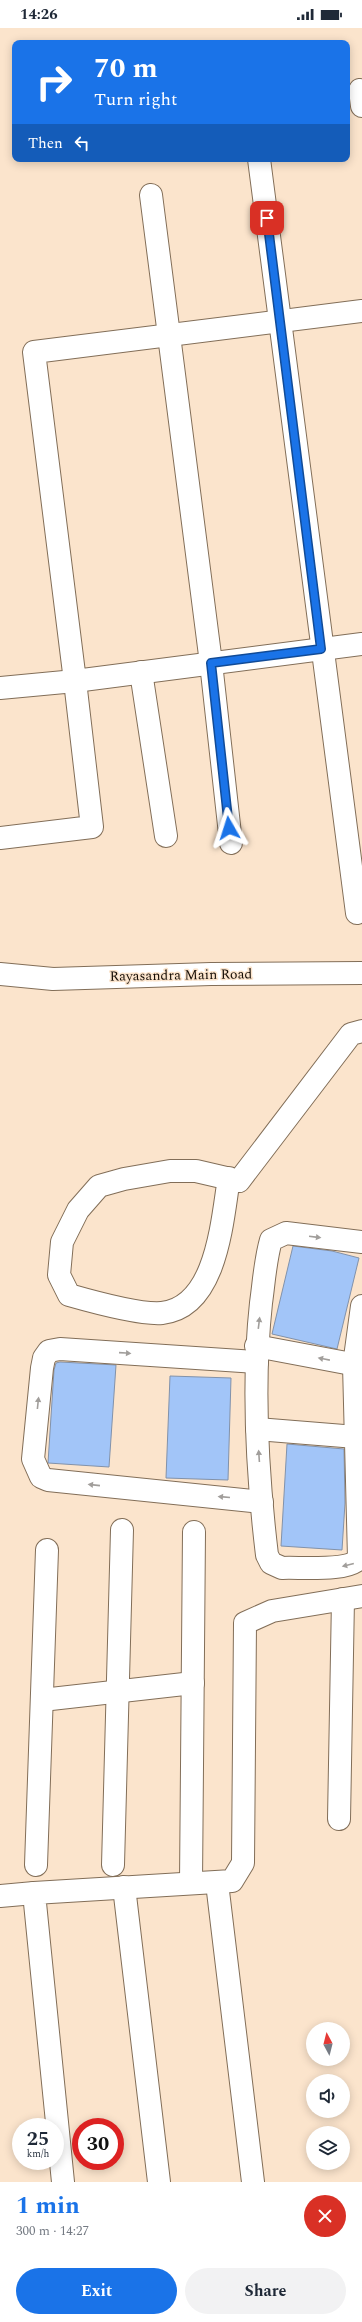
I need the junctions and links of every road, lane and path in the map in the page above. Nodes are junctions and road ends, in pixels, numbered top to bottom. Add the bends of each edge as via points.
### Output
1 (259, 162) edge
2 (150, 195) dead end
3 (362, 311) edge
4 (280, 321) junction
5 (168, 335) junction
6 (362, 644) edge
7 (321, 649) junction
8 (211, 663) junction
9 (141, 672) junction
10 (75, 681) junction
11 (0, 688) edge
12 (166, 836) dead end
13 (0, 838) edge
14 (231, 843) dead end
15 (357, 913) dead end
16 (362, 973) edge
17 (0, 974) edge
18 (362, 1031) edge
19 (229, 1178) junction
20 (362, 1242) edge
21 (362, 1306) edge
22 (256, 1354) junction
23 (358, 1366) edge
24 (257, 1429) junction
25 (356, 1437) junction
26 (262, 1502) junction
27 (122, 1530) dead end
28 (194, 1532) dead end
29 (46, 1550) dead end
30 (352, 1598) edge
31 (193, 1683) junction
32 (117, 1691) junction
33 (42, 1700) junction
34 (339, 1819) dead end
35 (36, 1865) dead end
36 (113, 1865) dead end
37 (191, 1883) junction
38 (217, 1883) junction
39 (124, 1887) junction
40 (34, 1893) junction
41 (0, 1896) edge
42 (63, 2182) edge
43 (160, 2182) edge
44 (253, 2182) edge

1 - 4 street
2 - 5 street
3 - 4 street
4 - 5 street
4 - 7 street
5 - 8 street
5 - 10 street via 34,352
6 - 7 street
7 - 8 street
7 - 15 street
8 - 9 street
8 - 14 street
9 - 10 street
9 - 12 street
10 - 11 street
10 - 13 street via 92,827
16 - 17 street, Rayasandra Main Road via 52,979
18 - 19 street via 351,1034 239,1181
19 - 19 street via 196,1171 170,1171 99,1186 78,1210 62,1242 59,1275 69,1295 128,1309 161,1313 176,1309 190,1301 203,1286 219,1239
22 -> 20 street via 266,1257 271,1240 286,1233
21 - 23 street
23 -> 22 street
22 - 24 street
26 -> 22 street via 48,1480 41,1477 33,1459 42,1368 44,1358 50,1351 60,1349
23 - 25 street
24 - 25 street
26 -> 24 street
25 -> 26 street via 360,1551 356,1563 344,1567 282,1568 272,1563 267,1555
27 - 32 street
28 - 31 street
29 - 33 street
30 - 34 street
30 - 38 street via 272,1611 245,1623 243,1863 232,1881
31 - 32 street
31 - 37 street
32 - 33 street
32 - 36 street
33 - 35 street
37 - 38 street
37 - 39 street
38 - 44 street
39 - 40 street
39 - 43 street
40 - 41 street
40 - 42 street

